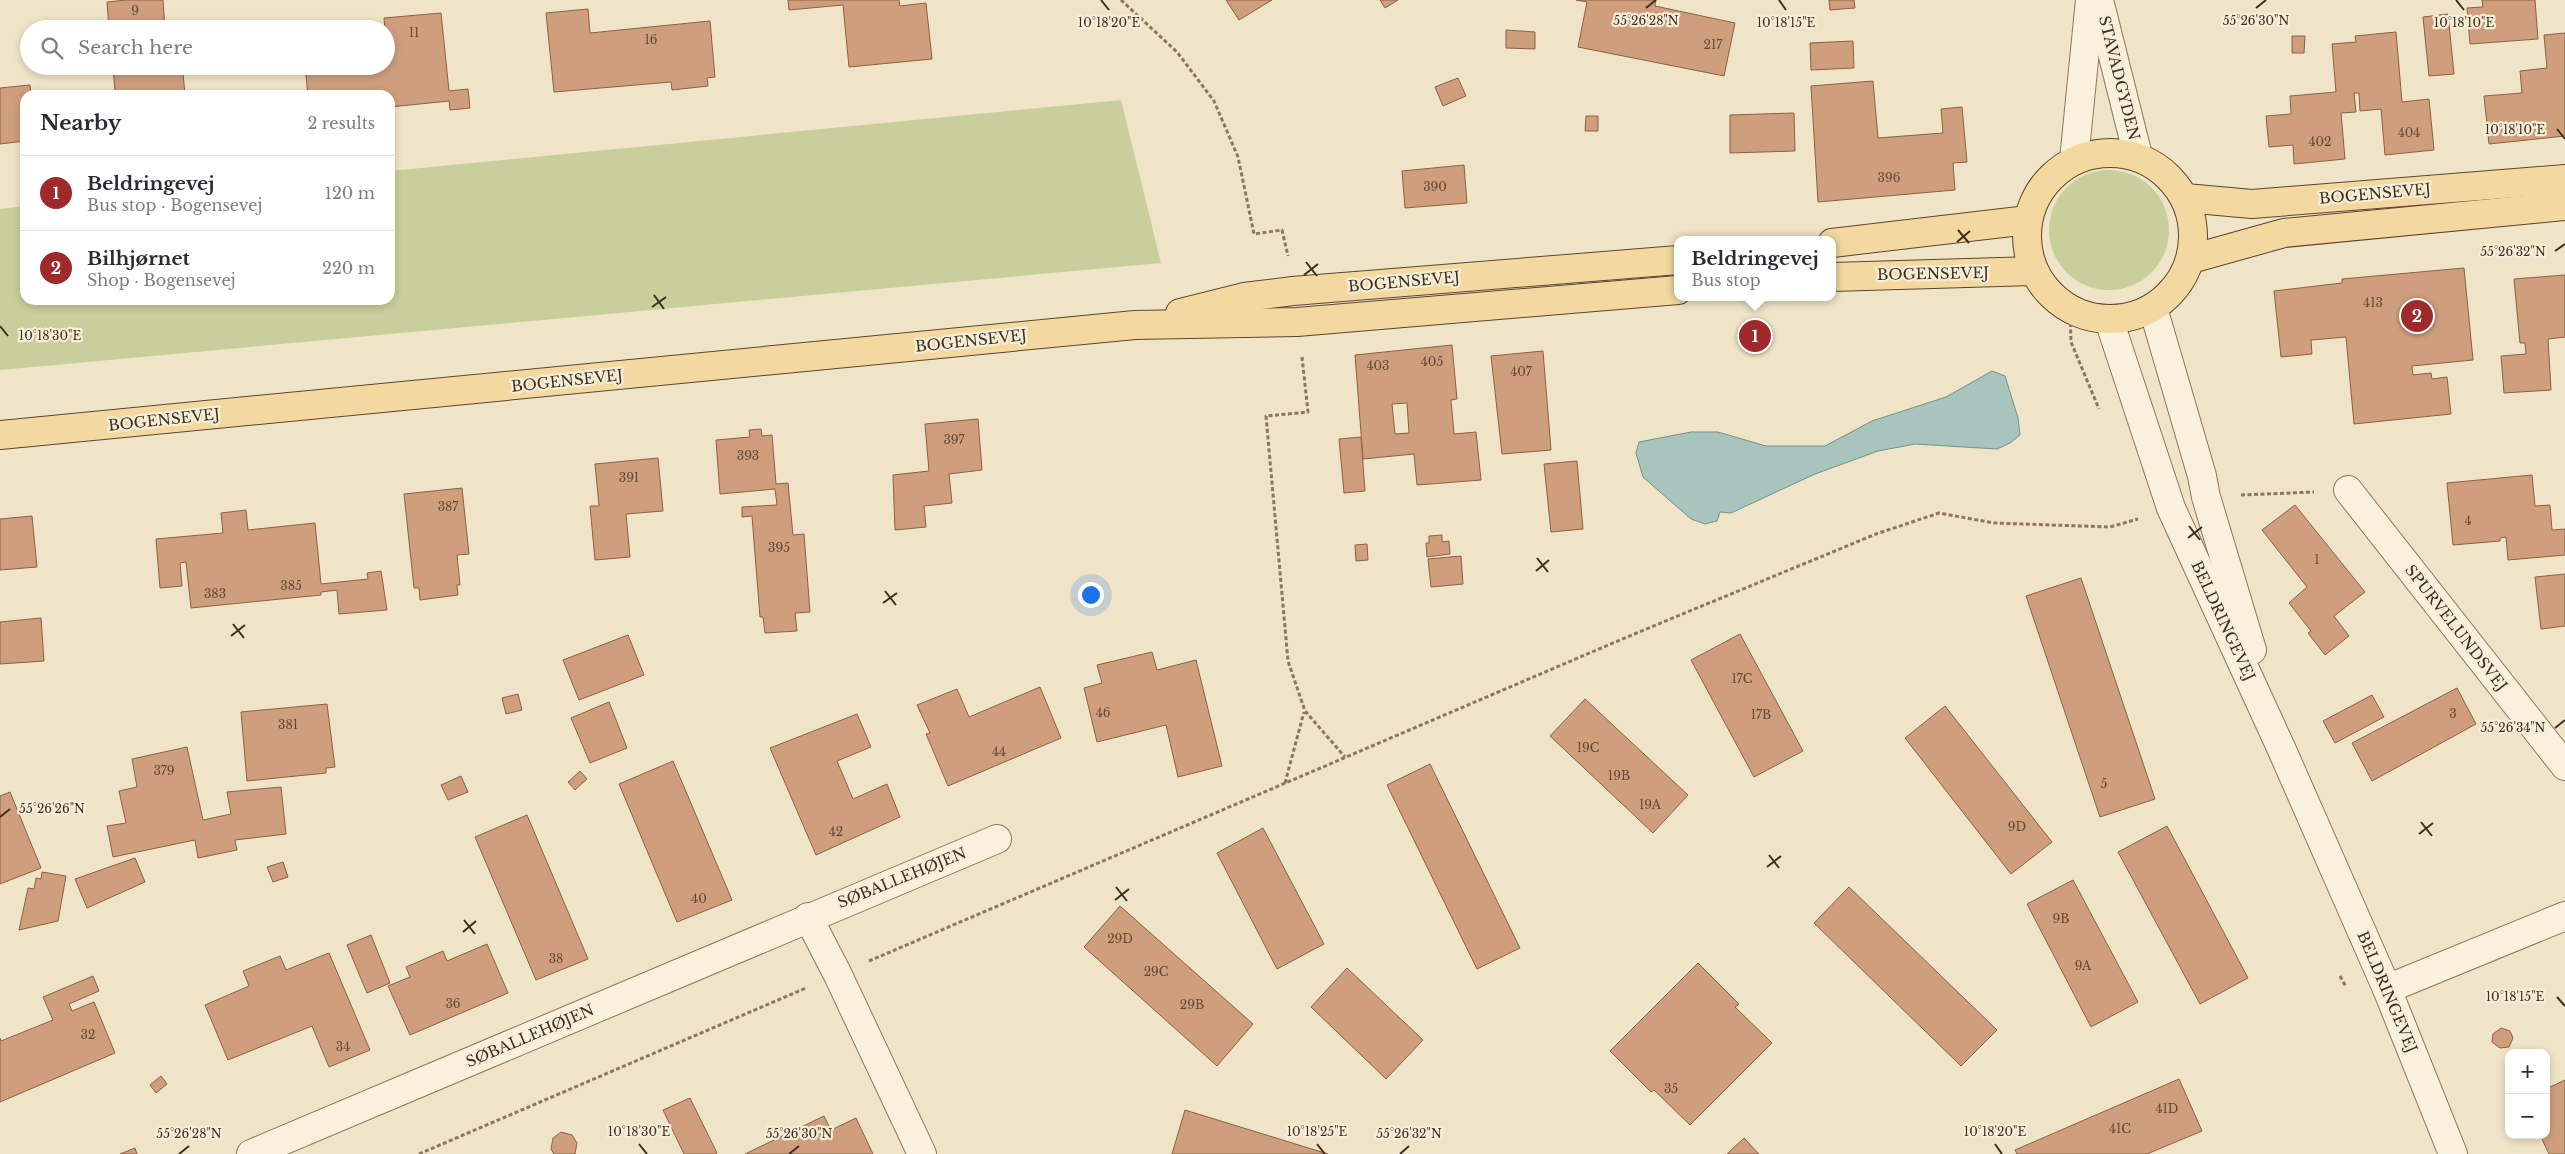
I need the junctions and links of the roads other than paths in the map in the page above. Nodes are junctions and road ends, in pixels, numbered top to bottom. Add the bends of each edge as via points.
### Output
1 (2090, 0) edge
2 (2099, 0) edge
3 (2138, 156) junction
4 (2074, 160) junction
5 (2565, 179) edge
6 (2185, 198) junction
7 (2565, 206) edge
8 (2028, 220) junction
9 (1836, 243) edge
10 (1674, 260) edge
11 (2190, 260) junction
12 (2034, 271) junction
13 (1836, 277) edge
14 (1674, 290) edge
15 (2153, 308) junction
16 (2109, 320) junction
17 (1135, 325) junction
18 (0, 435) edge
19 (2348, 490) road end
20 (2282, 750) junction
21 (2565, 766) edge
22 (997, 839) dead end
23 (2565, 916) edge
24 (808, 918) junction
25 (2387, 989) junction
26 (251, 1154) edge
27 (922, 1154) edge
28 (2453, 1154) edge

1 - 4 street, STAVADGYDEN
2 - 3 street, STAVADGYDEN
3 - 4 main road via 2095,153
3 - 6 main road via 2173,180
4 - 8 main road via 2053,175 2037,195
5 - 6 main road, BOGENSEVEJ via 2252,204
6 - 11 main road via 2192,218 2194,239
7 - 11 main road, BOGENSEVEJ via 2284,233
8 - 9 main road
8 - 12 main road via 2027,246
10 - 17 main road, BOGENSEVEJ via 1293,291 1244,297
11 - 15 main road via 2182,279
12 - 13 main road, BOGENSEVEJ
12 - 16 main road via 2049,293 2070,310
14 - 17 main road, BOGENSEVEJ via 1297,322
15 - 16 main road via 2132,317
15 - 20 street, BELDRINGEVEJ
16 - 20 street, BELDRINGEVEJ via 2171,508
17 - 18 main road, BOGENSEVEJ
19 - 21 street, SPURVELUNDSVEJ
20 - 25 street, BELDRINGEVEJ
22 - 24 street, SØBALLEHØJEN
23 - 25 street
24 - 26 street, SØBALLEHØJEN
24 - 27 street
25 - 28 street, BELDRINGEVEJ

